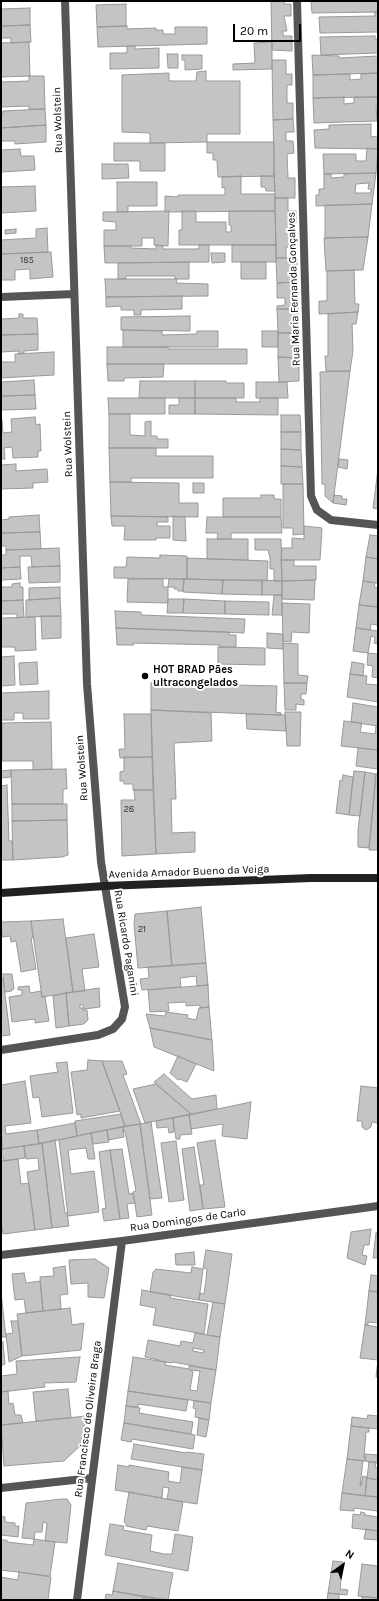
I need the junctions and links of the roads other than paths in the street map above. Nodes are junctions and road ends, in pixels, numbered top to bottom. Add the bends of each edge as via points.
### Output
1 (65, 1) edge
2 (296, 1) edge
3 (74, 294) junction
4 (1, 297) edge
5 (378, 525) edge
6 (378, 878) edge
7 (105, 886) junction
8 (1, 893) edge
9 (1, 1050) edge
10 (378, 1206) edge
11 (122, 1241) junction
12 (1, 1255) edge
13 (92, 1478) junction
14 (1, 1488) edge
15 (77, 1600) edge

1 - 3 street, Rua Wolstein
2 - 5 street, Rua Maria Fernanda Gonçalves via 311,496 317,510 331,520
3 - 4 street
3 - 7 street, Rua Wolstein via 87,684
6 - 7 main road, Avenida Amador Bueno da Veiga
7 - 8 main road, Avenida Amador Bueno da Veiga
7 - 9 street, Rua Ricardo Paganini via 125,1007 122,1019 113,1029 98,1035
10 - 11 street, Rua Domingos de Carlo
11 - 12 street, Rua Domingos de Carlo
11 - 13 street, Rua Francisco de Oliveira Braga
13 - 14 street
13 - 15 street, Rua Francisco de Oliveira Braga

